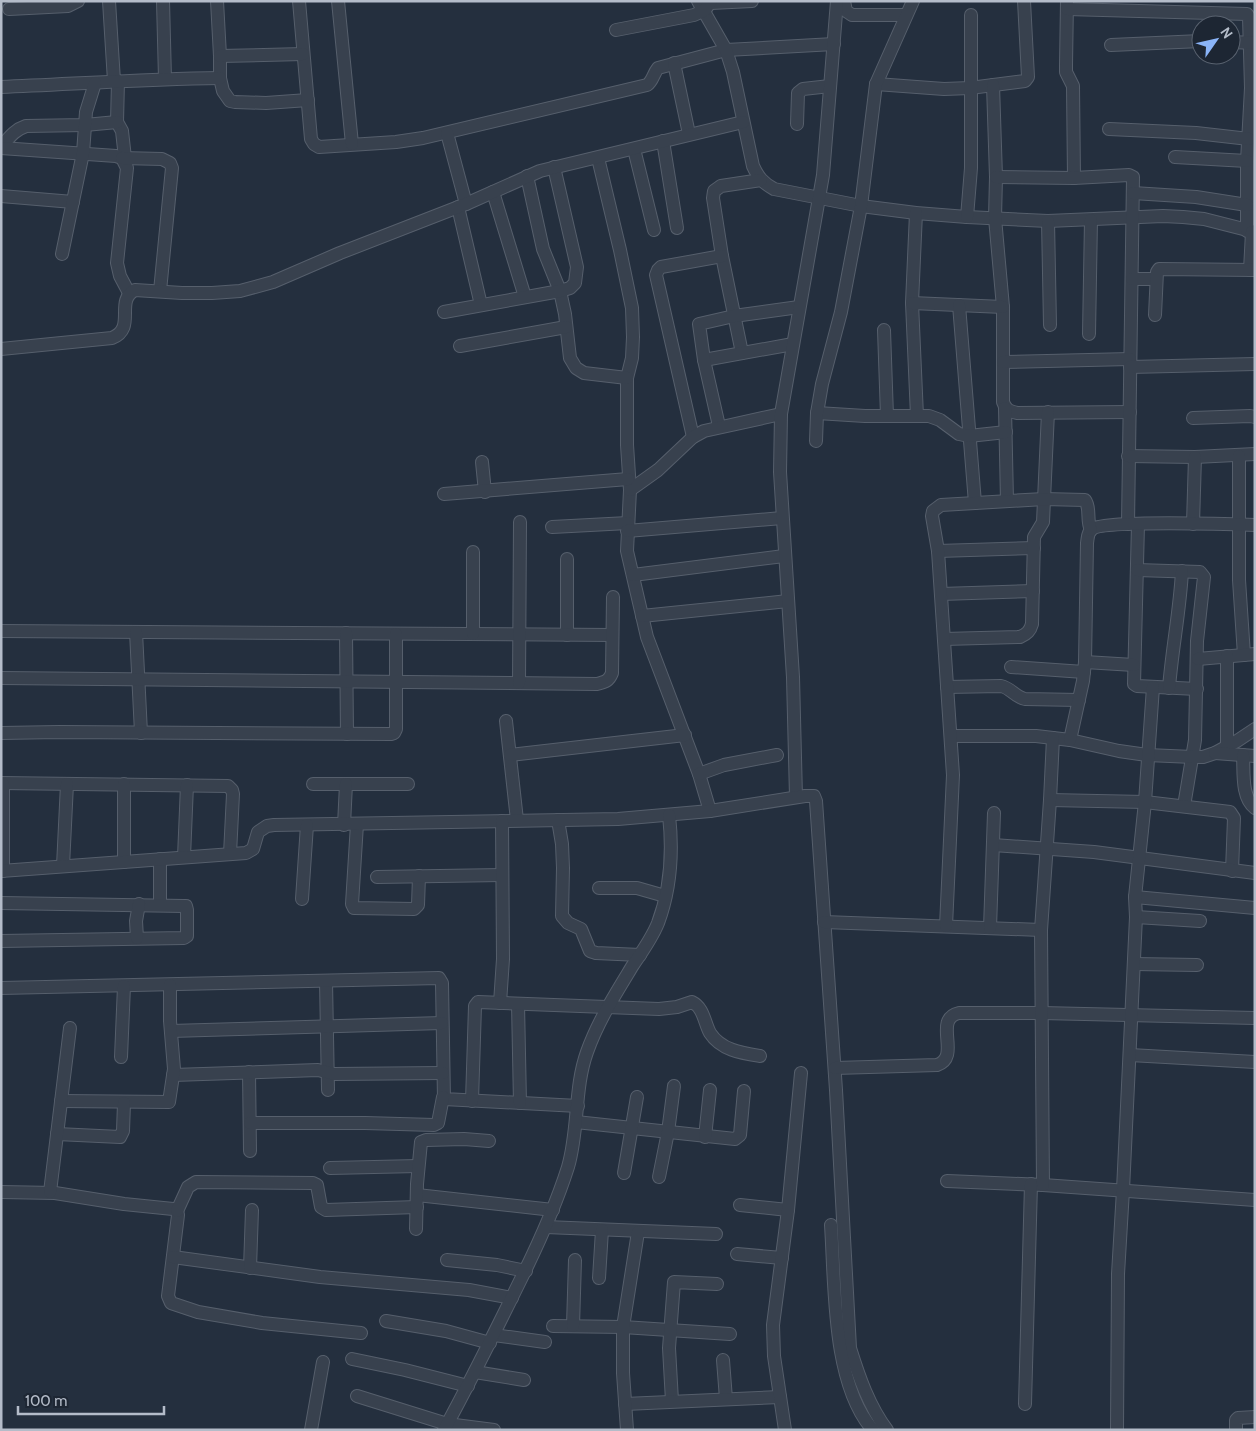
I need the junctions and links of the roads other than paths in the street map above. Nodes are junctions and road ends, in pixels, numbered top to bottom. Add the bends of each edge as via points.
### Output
1 (78, 1) edge
2 (109, 1) edge
3 (163, 1) edge
4 (217, 1) edge
5 (299, 1) edge
6 (338, 1) edge
7 (752, 1) edge
8 (836, 1) edge
9 (844, 1) edge
10 (913, 1) edge
11 (1024, 1) edge
12 (706, 4) edge
13 (1067, 5) edge
14 (1193, 6) edge
15 (9, 9) dead end
16 (906, 15) junction
17 (971, 15) dead end
18 (616, 30) dead end
19 (1191, 41) edge
20 (1252, 43) edge
21 (834, 44) junction
22 (1111, 44) dead end
23 (726, 50) junction
24 (303, 54) junction
25 (220, 56) junction
26 (674, 63) junction
27 (220, 78) junction
28 (165, 79) junction
29 (116, 81) junction
30 (95, 83) junction
31 (876, 84) junction
32 (993, 85) junction
33 (830, 86) junction
34 (1, 88) edge
35 (970, 88) junction
36 (1253, 89) edge
37 (308, 100) junction
38 (117, 122) junction
39 (743, 122) junction
40 (84, 124) junction
41 (797, 124) dead end
42 (1109, 129) dead end
43 (447, 132) junction
44 (689, 134) junction
45 (1249, 139) junction
46 (663, 141) junction
47 (352, 144) junction
48 (1, 147) edge
49 (634, 148) junction
50 (83, 153) junction
51 (1174, 156) dead end
52 (124, 158) junction
53 (598, 158) junction
54 (1247, 161) junction
55 (554, 167) junction
56 (527, 176) junction
57 (996, 177) junction
58 (1074, 178) junction
59 (1251, 179) edge
60 (761, 180) junction
61 (492, 192) junction
62 (1133, 193) junction
63 (1, 196) edge
64 (827, 199) junction
65 (73, 202) junction
66 (462, 205) junction
67 (1247, 205) junction
68 (861, 206) junction
69 (916, 213) junction
70 (967, 217) junction
71 (995, 218) junction
72 (1132, 218) junction
73 (1048, 220) junction
74 (1091, 220) junction
75 (677, 228) dead end
76 (654, 230) dead end
77 (1251, 232) edge
78 (62, 254) dead end
79 (722, 256) junction
80 (1252, 270) edge
81 (1132, 279) junction
82 (1156, 280) junction
83 (160, 291) junction
84 (560, 291) junction
85 (130, 293) junction
86 (525, 297) junction
87 (912, 303) junction
88 (481, 305) junction
89 (959, 305) junction
90 (799, 307) junction
91 (1003, 307) junction
92 (444, 312) dead end
93 (1155, 315) dead end
94 (734, 316) junction
95 (1050, 325) dead end
96 (566, 327) junction
97 (884, 330) dead end
98 (1089, 334) dead end
99 (793, 344) junction
100 (460, 346) dead end
101 (1, 349) edge
102 (742, 352) junction
103 (704, 360) junction
104 (1002, 362) junction
105 (1130, 363) junction
106 (1255, 364) edge
107 (627, 378) junction
108 (1005, 408) junction
109 (1048, 412) junction
110 (1130, 412) junction
111 (817, 413) junction
112 (781, 414) junction
113 (887, 416) junction
114 (917, 416) junction
115 (1255, 417) edge
116 (1193, 418) dead end
117 (719, 426) junction
118 (1006, 432) junction
119 (969, 436) junction
120 (693, 437) junction
121 (816, 441) dead end
122 (1255, 454) edge
123 (1128, 456) junction
124 (1239, 456) junction
125 (1195, 457) junction
126 (482, 462) dead end
127 (629, 485) junction
128 (485, 492) junction
129 (444, 494) dead end
130 (1044, 499) junction
131 (1007, 501) junction
132 (975, 503) junction
133 (782, 518) junction
134 (520, 522) dead end
135 (1133, 524) junction
136 (1193, 524) junction
137 (1238, 524) junction
138 (1255, 525) edge
139 (552, 527) dead end
140 (628, 527) junction
141 (1091, 530) junction
142 (1034, 548) junction
143 (473, 552) dead end
144 (938, 552) junction
145 (784, 556) junction
146 (567, 559) dead end
147 (1137, 570) junction
148 (1182, 571) junction
149 (633, 576) junction
150 (1033, 591) junction
151 (941, 594) junction
152 (612, 597) dead end
153 (788, 601) junction
154 (642, 616) junction
155 (1, 630) edge
156 (136, 632) junction
157 (346, 633) junction
158 (396, 634) junction
159 (473, 634) junction
160 (519, 634) junction
161 (567, 634) junction
162 (612, 635) junction
163 (944, 639) junction
164 (1249, 654) edge
165 (1227, 656) junction
166 (1198, 659) junction
167 (1134, 665) junction
168 (1011, 667) dead end
169 (1084, 667) junction
170 (1, 678) edge
171 (137, 679) junction
172 (347, 681) junction
173 (396, 681) junction
174 (519, 682) junction
175 (947, 687) junction
176 (1153, 687) junction
177 (1169, 688) junction
178 (1197, 689) junction
179 (1079, 700) junction
180 (506, 721) dead end
181 (1255, 729) edge
182 (1, 733) edge
183 (140, 733) junction
184 (347, 734) junction
185 (685, 735) junction
186 (951, 736) junction
187 (1053, 738) junction
188 (1070, 740) junction
189 (1221, 750) junction
190 (510, 754) junction
191 (777, 755) dead end
192 (1147, 755) junction
193 (1249, 755) edge
194 (1193, 757) junction
195 (699, 774) junction
196 (2, 784) edge
197 (67, 784) junction
198 (124, 784) junction
199 (313, 784) dead end
200 (346, 784) junction
201 (408, 784) dead end
202 (187, 785) junction
203 (804, 796) junction
204 (1050, 800) junction
205 (1145, 802) junction
206 (1184, 806) junction
207 (1255, 808) edge
208 (710, 811) junction
209 (994, 813) dead end
210 (669, 815) junction
211 (517, 820) junction
212 (558, 820) junction
213 (502, 821) junction
214 (350, 824) junction
215 (307, 825) junction
216 (993, 845) junction
217 (1047, 848) junction
218 (230, 854) junction
219 (1138, 856) junction
220 (184, 857) junction
221 (160, 859) junction
222 (124, 862) junction
223 (63, 866) junction
224 (2, 871) edge
225 (1232, 871) junction
226 (1255, 873) edge
227 (502, 875) junction
228 (418, 876) junction
229 (377, 877) dead end
230 (599, 888) dead end
231 (665, 896) junction
232 (1135, 897) junction
233 (302, 899) dead end
234 (1, 902) edge
235 (139, 904) junction
236 (160, 905) junction
237 (1255, 908) edge
238 (1136, 917) junction
239 (1200, 921) dead end
240 (824, 922) junction
241 (946, 926) junction
242 (990, 928) junction
243 (1041, 930) junction
244 (138, 938) junction
245 (1, 941) edge
246 (640, 955) junction
247 (1134, 964) junction
248 (1197, 965) dead end
249 (326, 981) junction
250 (170, 984) junction
251 (124, 986) junction
252 (1, 988) edge
253 (500, 1003) junction
254 (518, 1004) junction
255 (607, 1008) junction
256 (1042, 1012) junction
257 (1132, 1015) junction
258 (1255, 1018) edge
259 (442, 1023) junction
260 (327, 1026) junction
261 (70, 1028) dead end
262 (171, 1031) junction
263 (1130, 1055) junction
264 (121, 1056) dead end
265 (760, 1056) dead end
266 (1255, 1062) edge
267 (835, 1068) junction
268 (249, 1072) junction
269 (327, 1072) junction
270 (443, 1073) junction
271 (801, 1073) dead end
272 (173, 1075) junction
273 (674, 1086) dead end
274 (328, 1090) dead end
275 (710, 1090) dead end
276 (744, 1091) dead end
277 (443, 1097) junction
278 (637, 1097) dead end
279 (62, 1101) junction
280 (472, 1101) junction
281 (124, 1103) junction
282 (520, 1103) junction
283 (578, 1106) junction
284 (576, 1122) junction
285 (250, 1123) junction
286 (633, 1128) junction
287 (668, 1132) junction
288 (57, 1134) junction
289 (705, 1136) junction
290 (489, 1141) dead end
291 (250, 1151) dead end
292 (418, 1166) junction
293 (330, 1168) dead end
294 (624, 1173) dead end
295 (659, 1177) dead end
296 (947, 1181) dead end
297 (1037, 1184) junction
298 (1124, 1190) junction
299 (1, 1192) edge
300 (50, 1192) junction
301 (1255, 1200) edge
302 (417, 1201) junction
303 (740, 1205) dead end
304 (252, 1210) dead end
305 (553, 1210) junction
306 (788, 1210) junction
307 (177, 1211) junction
308 (831, 1225) dead end
309 (546, 1226) junction
310 (416, 1229) dead end
311 (602, 1230) junction
312 (638, 1232) junction
313 (716, 1234) dead end
314 (737, 1254) dead end
315 (173, 1257) junction
316 (782, 1258) junction
317 (447, 1260) dead end
318 (575, 1260) dead end
319 (250, 1268) junction
320 (526, 1270) junction
321 (599, 1278) dead end
322 (717, 1284) dead end
323 (512, 1298) junction
324 (386, 1321) dead end
325 (553, 1326) dead end
326 (573, 1326) junction
327 (623, 1327) junction
328 (670, 1330) junction
329 (361, 1333) dead end
330 (730, 1334) dead end
331 (492, 1339) junction
332 (546, 1342) dead end
333 (352, 1359) dead end
334 (723, 1360) dead end
335 (323, 1362) dead end
336 (475, 1372) junction
337 (524, 1380) dead end
338 (468, 1386) junction
339 (357, 1396) dead end
340 (780, 1397) junction
341 (726, 1399) junction
342 (672, 1401) junction
343 (625, 1404) junction
344 (1025, 1404) dead end
345 (1255, 1416) edge
346 (445, 1427) edge
347 (311, 1430) edge
348 (494, 1430) edge
349 (627, 1430) edge
350 (785, 1430) edge
351 (873, 1430) edge
352 (887, 1430) edge
353 (1117, 1430) edge
354 (1236, 1430) edge

1 - 15 street via 68,6
2 - 29 street
3 - 28 street
4 - 25 street
5 - 24 street
6 - 47 street
7 - 12 street
8 - 21 street
9 - 16 street via 846,10 852,15
10 - 16 street
11 - 32 street via 1028,77 1020,83
12 - 18 street via 694,15
12 - 23 street
13 - 14 street
13 - 58 street via 1066,72 1073,86
14 - 20 street via 1247,14
16 - 31 street
17 - 35 street
19 - 22 street
20 - 36 street
21 - 23 street
21 - 33 street
23 - 26 street
23 - 39 street
24 - 25 street
24 - 37 street
25 - 27 street
26 - 43 street via 658,68 647,85
26 - 44 street
27 - 28 street
27 - 37 street via 226,96 235,102
28 - 29 street
29 - 30 street
29 - 38 street
30 - 34 street
30 - 40 street
31 - 35 street
31 - 68 street
32 - 35 street
32 - 57 street
33 - 41 street via 803,89 798,93
33 - 64 street
35 - 70 street
36 - 45 street
37 - 47 street via 314,144 319,147
38 - 40 street
38 - 52 street via 122,131
39 - 44 street
39 - 60 street via 753,166
40 - 48 street via 18,128
40 - 50 street
42 - 45 street
43 - 47 street via 396,142
43 - 66 street
44 - 46 street
45 - 54 street
46 - 49 street
46 - 75 street
48 - 50 street
49 - 53 street
49 - 76 street
50 - 52 street
50 - 65 street
51 - 54 street
52 - 83 street via 162,159 172,168
52 - 85 street via 127,168 117,263
53 - 55 street
53 - 107 street via 632,308 633,344
54 - 59 street
55 - 56 street
55 - 84 street via 576,267 575,283
56 - 61 street
56 - 84 street via 543,249
57 - 58 street
57 - 71 street
58 - 62 street via 1129,175 1133,179
59 - 67 street
60 - 64 street via 774,189
60 - 79 street via 721,186 714,191
61 - 66 street
61 - 86 street
62 - 67 street via 1196,197
62 - 72 street
63 - 65 street
64 - 68 street
64 - 90 street
65 - 78 street
66 - 83 street via 273,282 212,294
66 - 88 street
67 - 77 street
68 - 69 street
68 - 111 street
69 - 70 street
69 - 87 street
70 - 71 street
71 - 73 street
71 - 91 street
72 - 74 street
72 - 77 street via 1204,219
72 - 81 street
73 - 74 street
73 - 95 street
74 - 98 street
77 - 80 street
79 - 94 street
79 - 120 street via 662,267 656,275
80 - 82 street via 1163,268 1157,272
81 - 82 street
81 - 105 street
82 - 93 street
83 - 85 street via 142,289
84 - 86 street
84 - 96 street
85 - 101 street via 126,298 125,324 118,336
86 - 88 street
87 - 89 street
87 - 114 street
88 - 92 street
89 - 91 street
89 - 119 street
90 - 94 street
90 - 99 street
91 - 104 street
94 - 102 street
94 - 103 street via 699,324
96 - 100 street
96 - 107 street via 570,358 576,368 584,373
97 - 113 street
99 - 102 street
99 - 112 street
102 - 103 street
103 - 117 street
104 - 105 street
104 - 108 street
105 - 106 street
105 - 110 street
107 - 127 street
108 - 109 street via 1017,413
108 - 118 street
109 - 110 street
109 - 130 street
110 - 123 street
111 - 113 street
111 - 121 street
112 - 117 street
112 - 133 street
113 - 114 street
114 - 119 street via 940,420 959,434
115 - 116 street
117 - 120 street
118 - 119 street
118 - 131 street
119 - 132 street
120 - 127 street via 658,470
122 - 124 street
123 - 125 street
123 - 135 street
124 - 125 street
124 - 137 street
125 - 136 street
126 - 128 street
127 - 128 street
127 - 140 street
128 - 129 street
130 - 131 street
130 - 141 street via 1085,500
130 - 142 street via 1043,522 1034,537
131 - 132 street
132 - 144 street via 941,505 933,511
133 - 140 street
133 - 145 street
134 - 160 street
135 - 136 street
135 - 141 street
135 - 147 street
136 - 137 street
137 - 138 street
137 - 164 street
139 - 140 street
140 - 149 street via 627,550
141 - 169 street via 1087,543
142 - 144 street
142 - 150 street
143 - 159 street
144 - 151 street
145 - 149 street
145 - 153 street
146 - 161 street
147 - 148 street
147 - 167 street
148 - 166 street via 1200,572 1204,577
148 - 177 street
149 - 154 street
150 - 151 street
150 - 163 street via 1032,624 1026,635
151 - 163 street
152 - 162 street
153 - 154 street
153 - 203 street
154 - 185 street via 657,665
155 - 156 street
156 - 157 street
156 - 171 street
157 - 158 street
157 - 172 street
158 - 159 street
158 - 173 street
159 - 160 street
160 - 161 street
160 - 174 street
161 - 162 street
162 - 174 street via 612,673 604,683
163 - 175 street
164 - 165 street
165 - 166 street
165 - 189 street
166 - 178 street
167 - 169 street
167 - 176 street via 1134,684
168 - 169 street
169 - 179 street
170 - 171 street
171 - 172 street
171 - 183 street
172 - 173 street
172 - 184 street
173 - 174 street
173 - 184 street via 394,732
175 - 179 street via 1001,686 1007,687 1018,698
175 - 186 street
176 - 177 street
176 - 192 street
177 - 178 street
178 - 194 street
179 - 188 street
180 - 190 street
181 - 189 street
182 - 183 street
183 - 184 street
185 - 190 street
185 - 195 street
186 - 187 street
186 - 241 street via 953,776
187 - 188 street
187 - 204 street
188 - 192 street
189 - 193 street
189 - 194 street
190 - 211 street
191 - 195 street via 724,765
192 - 194 street
192 - 205 street
193 - 207 street via 1246,797
194 - 206 street
195 - 208 street
196 - 197 street
196 - 224 street
197 - 198 street
197 - 223 street
198 - 202 street
198 - 222 street
199 - 200 street
200 - 201 street
200 - 214 street
202 - 218 street via 231,787
202 - 220 street
203 - 208 street
203 - 240 street via 814,796 816,801
204 - 205 street
204 - 217 street
205 - 206 street
205 - 219 street
206 - 225 street via 1234,815
208 - 210 street
209 - 216 street
210 - 212 street
210 - 231 street via 671,865
211 - 212 street
211 - 213 street
212 - 246 street via 562,844 564,920 581,929 590,951
213 - 214 street
213 - 227 street
214 - 215 street
214 - 228 street via 354,908 414,909 418,905
215 - 218 street via 266,826 258,832 249,853
215 - 233 street
216 - 217 street
216 - 242 street
217 - 219 street
217 - 243 street
218 - 220 street
219 - 225 street
219 - 232 street
220 - 221 street
221 - 222 street
221 - 236 street
222 - 223 street
223 - 224 street
225 - 226 street
227 - 228 street
227 - 253 street
228 - 229 street
230 - 231 street via 637,888
231 - 246 street via 658,923
232 - 237 street
232 - 238 street
234 - 235 street
235 - 236 street
235 - 244 street
236 - 244 street via 186,906 187,936
238 - 239 street
238 - 247 street
240 - 241 street
240 - 267 street
241 - 242 street
242 - 243 street
243 - 256 street
244 - 245 street
246 - 255 street
247 - 248 street
247 - 257 street
249 - 250 street
249 - 259 street via 439,978 442,984
249 - 260 street
250 - 251 street
250 - 262 street
251 - 252 street
251 - 264 street
253 - 254 street
253 - 280 street via 476,1004
254 - 255 street
254 - 282 street
255 - 265 street via 668,1008 692,1002 701,1010 716,1040 738,1052
255 - 283 street via 584,1060
256 - 257 street
256 - 267 street via 953,1014 947,1023 948,1055 937,1066
256 - 297 street
257 - 258 street
257 - 263 street
259 - 260 street
259 - 270 street
260 - 262 street
260 - 269 street
261 - 279 street
262 - 272 street
263 - 266 street
263 - 298 street
267 - 352 street via 850,1348 863,1387
268 - 269 street
268 - 272 street
268 - 285 street
269 - 270 street
269 - 274 street
270 - 277 street
271 - 306 street
272 - 281 street via 169,1102
273 - 287 street
275 - 289 street
276 - 289 street via 738,1138
277 - 280 street
277 - 285 street via 438,1123 434,1125
278 - 286 street
279 - 281 street
279 - 288 street
280 - 282 street
281 - 288 street via 120,1137
282 - 283 street
283 - 284 street
284 - 286 street
284 - 305 street via 570,1158
285 - 291 street
286 - 287 street
286 - 294 street
287 - 289 street
287 - 295 street
288 - 300 street
290 - 292 street via 423,1140
292 - 293 street
292 - 302 street
296 - 297 street
297 - 298 street
297 - 344 street
298 - 301 street
298 - 353 street via 1118,1274
299 - 300 street
300 - 307 street
302 - 305 street
302 - 307 street via 326,1210 321,1206 317,1186 313,1183 196,1182 188,1187
302 - 310 street
303 - 306 street
304 - 319 street
305 - 309 street
306 - 316 street
307 - 315 street
308 - 351 street via 841,1357 857,1407
309 - 311 street
309 - 320 street
311 - 312 street
311 - 321 street
312 - 313 street
312 - 327 street
314 - 316 street
315 - 319 street
315 - 329 street via 168,1300 175,1305 262,1323
316 - 340 street via 773,1325
317 - 320 street
318 - 326 street
319 - 323 street via 469,1290
320 - 323 street
322 - 328 street via 674,1282
323 - 331 street
324 - 331 street
325 - 326 street
326 - 327 street
327 - 328 street
327 - 343 street
328 - 330 street
328 - 342 street
331 - 332 street
331 - 336 street
333 - 338 street
334 - 341 street
335 - 347 street
336 - 337 street
336 - 338 street
338 - 346 street
339 - 346 street
340 - 341 street
340 - 350 street
341 - 342 street
342 - 343 street
343 - 349 street
345 - 354 street via 1238,1418
346 - 348 street

